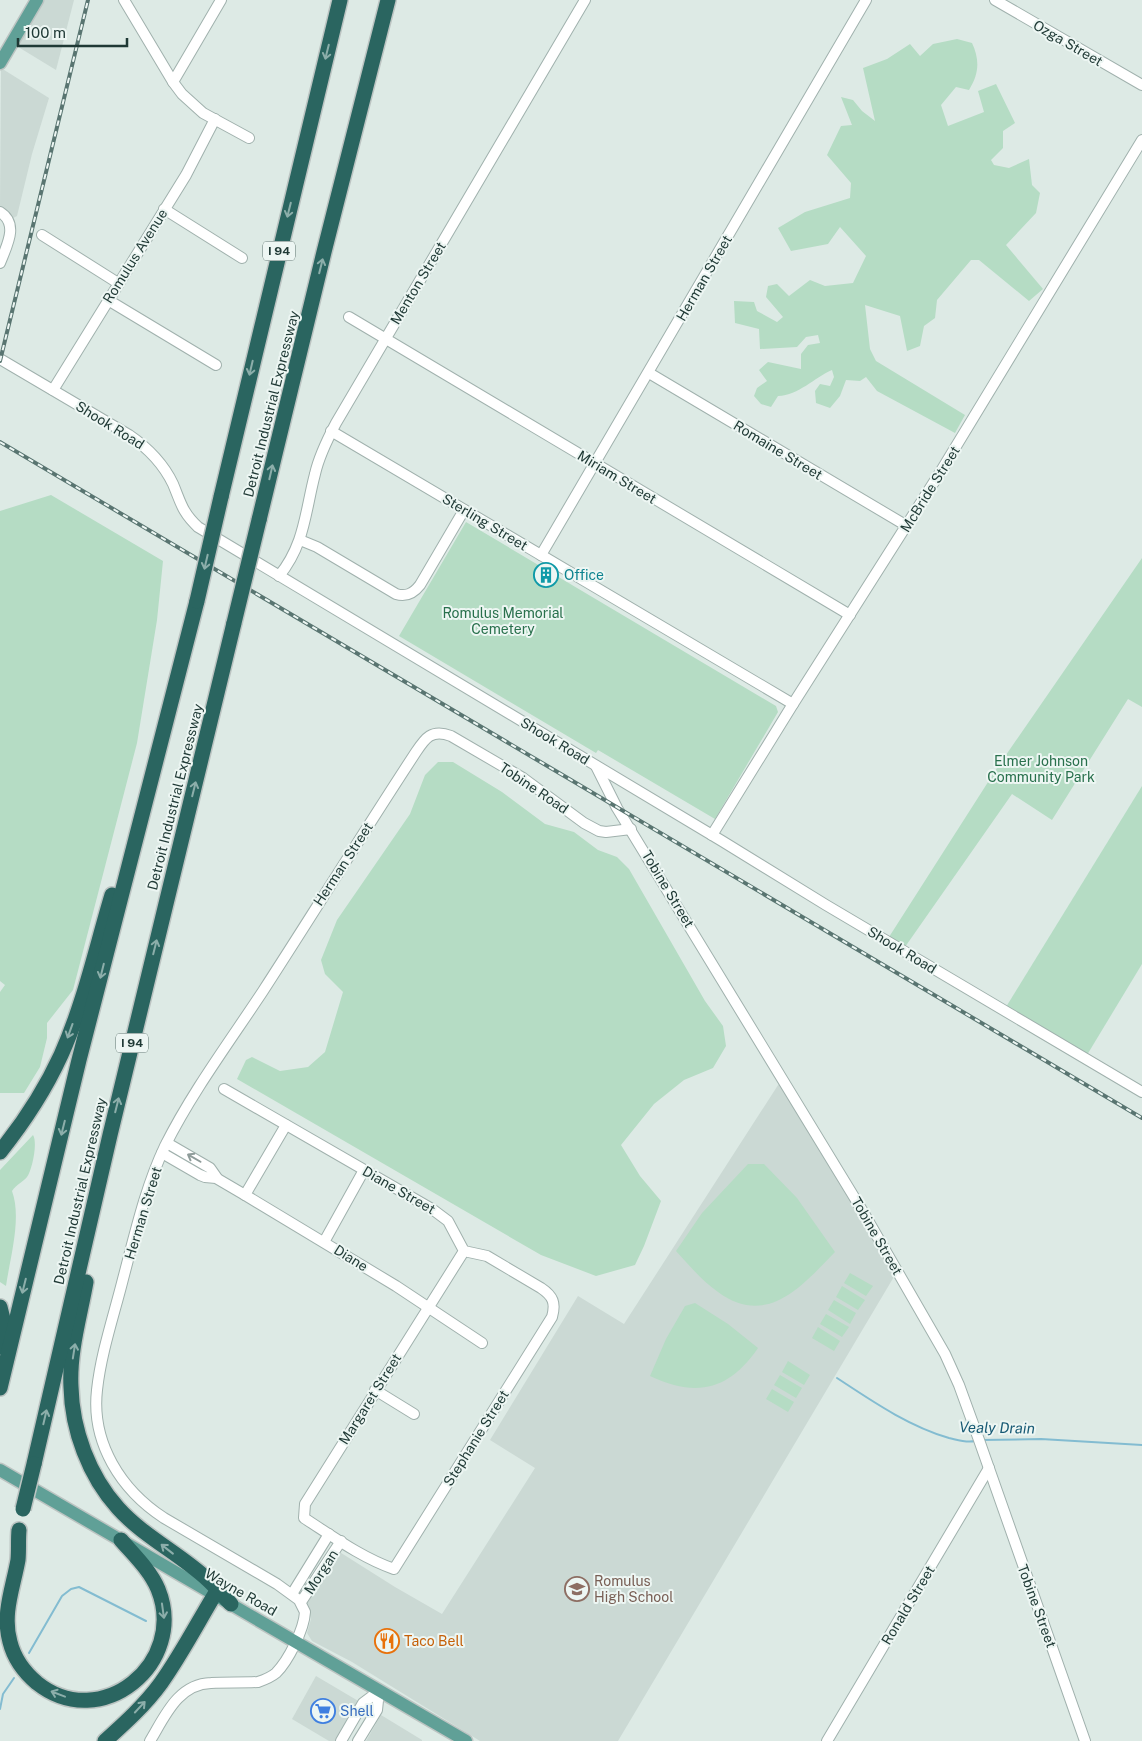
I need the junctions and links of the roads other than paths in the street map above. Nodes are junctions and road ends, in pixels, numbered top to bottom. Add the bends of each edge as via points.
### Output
1 (37, 0) edge
2 (124, 0) edge
3 (221, 0) edge
4 (340, 0) edge
5 (388, 0) edge
6 (396, 0) edge
7 (585, 0) edge
8 (866, 0) edge
9 (995, 0) edge
10 (0, 62) edge
11 (173, 82) junction
12 (1142, 85) edge
13 (215, 119) junction
14 (249, 138) dead end
15 (1142, 140) edge
16 (338, 202) junction
17 (164, 209) junction
18 (0, 212) edge
19 (42, 235) dead end
20 (242, 258) dead end
21 (0, 263) edge
22 (118, 283) junction
23 (108, 300) junction
24 (349, 317) dead end
25 (385, 340) junction
26 (0, 359) edge
27 (216, 365) dead end
28 (649, 373) junction
29 (53, 390) junction
30 (332, 431) junction
31 (595, 464) junction
32 (464, 510) junction
33 (907, 526) junction
34 (300, 540) junction
35 (541, 555) junction
36 (279, 576) junction
37 (197, 601) junction
38 (850, 615) junction
39 (793, 704) junction
40 (438, 733) joint
41 (596, 766) junction
42 (631, 829) junction
43 (712, 835) junction
44 (224, 1089) dead end
45 (1142, 1092) edge
46 (286, 1125) junction
47 (110, 1135) junction
48 (167, 1143) junction
49 (0, 1152) edge
50 (162, 1153) junction
51 (364, 1170) junction
52 (216, 1178) junction
53 (245, 1195) junction
54 (324, 1242) junction
55 (464, 1252) junction
56 (0, 1307) edge
57 (429, 1308) junction
58 (482, 1343) dead end
59 (7, 1359) junction
60 (0, 1388) edge
61 (375, 1390) junction
62 (414, 1414) dead end
63 (989, 1468) junction
64 (0, 1470) edge
65 (19, 1530) junction
66 (335, 1538) junction
67 (121, 1540) junction
68 (215, 1594) junction
69 (292, 1594) junction
70 (301, 1602) junction
71 (0, 1604) edge
72 (231, 1604) junction
73 (296, 1642) junction
74 (379, 1691) junction
75 (105, 1741) edge
76 (150, 1741) edge
77 (341, 1741) edge
78 (358, 1741) edge
79 (466, 1741) edge
80 (827, 1741) edge
81 (1085, 1741) edge

1 - 10 main road
2 - 11 street
3 - 11 street
4 -> 37 highway, Detroit Industrial Expressway / I 94, bridge
5 - 16 highway, Detroit Industrial Expressway / I 94
6 - 16 highway
7 - 25 street, Menton Street
8 - 28 street, Herman Street
9 - 12 street, Ozga Street
11 - 13 street via 203,114
13 - 14 street
13 - 17 street, Romulus Avenue
15 - 33 street, McBride Street
47 -> 16 highway, Detroit Industrial Expressway / I 94, bridge
17 - 20 street
17 - 22 street, Romulus Avenue
18 - 21 street via 11,224
19 - 22 street
22 - 23 street, Romulus Avenue
23 - 27 street
23 - 29 street, Romulus Avenue
24 - 25 street, Miriam Street
25 - 30 street, Menton Street
25 - 31 street, Miriam Street
26 - 29 street, Shook Road
28 - 31 street, Herman Street
28 - 33 street, Romaine Street
29 - 36 street, Shook Road via 143,444 168,474 190,520
30 - 32 street, Sterling Street
30 - 34 street, Menton Street via 315,473
31 - 35 street, Herman Street
31 - 38 street, Miriam Street
32 - 34 street via 420,585 409,595 396,594 318,547
32 - 35 street, Sterling Street
33 - 38 street, McBride Street
34 - 36 street, Menton Street
35 - 39 street, Sterling Street
36 - 41 street, Shook Road
37 -> 49 highway via 188,605 135,816 70,1031 61,1055 32,1108
37 -> 59 highway, Detroit Industrial Expressway / I 94 via 79,1060
38 - 39 street, McBride Street
39 - 43 street, McBride Street
40 - 42 street, Tobine Road via 451,736 523,778 599,831
40 - 48 street, Herman Street via 425,739 414,755
41 - 42 street, Tobine Street
41 - 43 street, Shook Road
42 - 63 street, Tobine Street via 929,1326 959,1385
43 - 45 street, Shook Road
44 - 46 street, Diane Street
46 - 51 street, Diane Street
46 - 53 street
65 -> 47 highway, Detroit Industrial Expressway / I 94, bridge
72 -> 47 highway via 207,1578 118,1508 96,1476 78,1433 71,1386 72,1363 106,1185
48 - 50 street, Herman Street
52 -> 48 street, Diane via 210,1168
50 - 52 street, Diane via 200,1175
50 - 69 street, Herman Street via 142,1206 99,1377 96,1408 101,1437 118,1474 146,1506
51 - 54 street
51 - 55 street, Diane Street via 442,1215
52 - 53 street, Diane
53 - 54 street, Diane
54 - 57 street, Diane
55 - 57 street, Margaret Street
55 - 66 street, Stephanie Street via 487,1256 549,1293 555,1306 552,1317 394,1569
56 - 59 highway
57 - 58 street, Diane
57 - 61 street, Margaret Street
59 - 60 highway, Detroit Industrial Expressway / I 94
61 - 62 street
61 - 66 street, Margaret Street via 305,1504 304,1518
63 - 80 street, Ronald Street
63 - 81 street, Tobine Street
64 - 67 main road, Wayne Road
67 -> 65 highway via 157,1586 164,1612 160,1644 146,1672 126,1688 101,1698 75,1699 41,1685 23,1668 12,1649 7,1611 18,1558
65 - 71 highway, Detroit Industrial Expressway / I 94
66 - 69 street, Morgan
66 - 70 street, Morgan
67 - 68 main road, Wayne Road
68 - 72 main road, Wayne Road
75 -> 68 highway via 160,1684
69 - 70 street, Herman Street
70 - 73 street via 305,1616
72 - 73 main road, Wayne Road
73 - 74 main road, Wayne Road
73 - 76 street via 281,1668 264,1680 204,1684 183,1692
74 - 77 street via 363,1703
74 - 78 street via 377,1710
74 - 79 main road, Wayne Road

